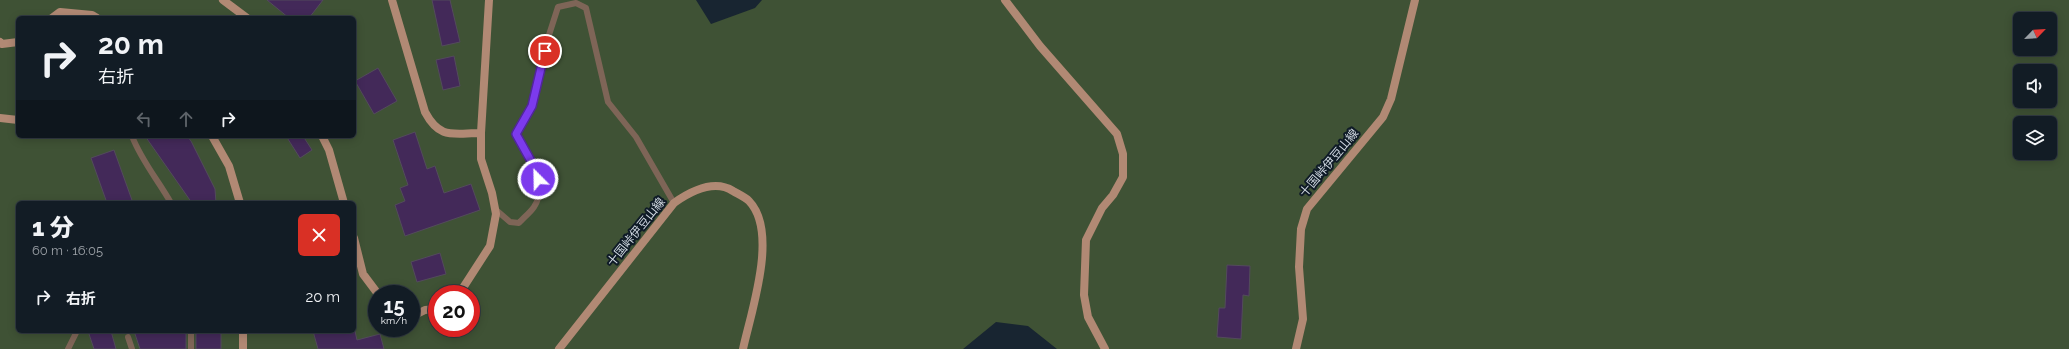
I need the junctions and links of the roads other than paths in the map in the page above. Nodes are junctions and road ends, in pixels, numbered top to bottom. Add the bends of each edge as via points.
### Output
1 (223, 0) edge
2 (392, 0) edge
3 (489, 0) edge
4 (1005, 0) edge
5 (1415, 0) edge
6 (55, 16) edge
7 (94, 16) edge
8 (244, 16) edge
9 (0, 42) edge
10 (16, 42) edge
11 (0, 118) edge
12 (16, 120) edge
13 (481, 133) junction
14 (133, 138) edge
15 (213, 138) edge
16 (323, 138) edge
17 (170, 201) edge
18 (239, 201) edge
19 (343, 201) edge
20 (674, 203) junction
21 (495, 209) junction
22 (356, 246) edge
23 (371, 285) edge
24 (465, 285) edge
25 (76, 333) edge
26 (191, 333) edge
27 (243, 333) edge
28 (128, 337) dead end
29 (68, 349) edge
30 (132, 349) edge
31 (191, 349) edge
32 (243, 349) edge
33 (559, 349) edge
34 (743, 349) edge
35 (1105, 349) edge
36 (1296, 349) edge

1 - 8 street
2 - 13 street via 425,112 432,125 444,133
3 - 13 street
4 - 35 street via 1040,46 1116,134 1122,154 1123,177 1102,208 1086,240 1084,295 1088,317
5 - 36 street, 十国峠伊豆山線 via 1391,99 1383,117 1307,208 1301,229 1299,267 1303,319
6 - 7 street via 60,12
9 - 10 street
11 - 12 street
13 - 21 street via 481,159
14 - 17 lane via 139,154
15 - 18 street via 229,166
16 - 19 street via 329,150
20 - 21 lane via 636,137 608,102 586,8 576,3 558,7 532,106 516,134 536,170 541,188 539,195 534,207 519,223 510,222
20 - 33 street, 十国峠伊豆山線
20 - 34 street, 十国峠伊豆山線 via 688,193 707,186 725,186 749,201 759,218 763,236 760,271
21 - 24 street via 490,246
22 - 23 street via 363,274
25 - 29 lane
26 - 31 lane
27 - 32 street
28 - 30 lane

